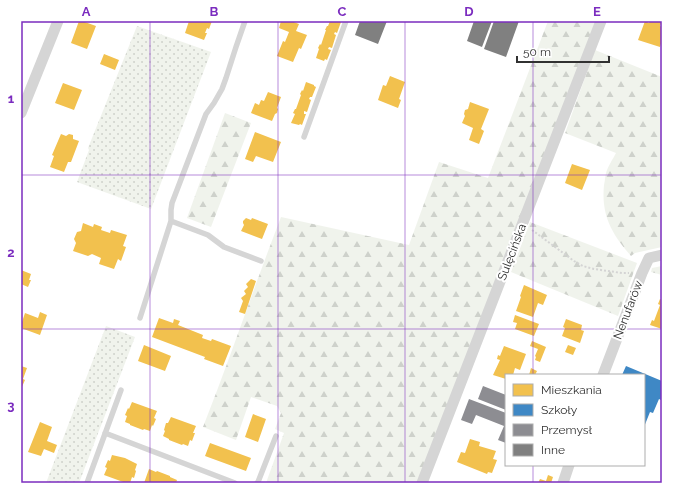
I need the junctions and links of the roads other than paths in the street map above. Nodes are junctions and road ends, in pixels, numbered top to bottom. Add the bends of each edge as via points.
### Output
1 (58, 21) edge
2 (246, 21) edge
3 (346, 21) edge
4 (601, 21) edge
5 (21, 114) edge
6 (304, 137) dead end
7 (171, 221) junction
8 (662, 255) edge
9 (261, 261) dead end
10 (140, 318) dead end
11 (603, 374) edge
12 (121, 390) dead end
13 (105, 433) junction
14 (276, 436) dead end
15 (569, 466) edge
16 (426, 482) edge
17 (87, 483) edge
18 (235, 483) edge
19 (257, 483) edge
20 (563, 483) edge

1 - 5 street
2 - 7 lane via 222,89 206,114 172,203
3 - 6 lane
4 - 16 street, Sulęcińska
7 - 9 lane via 208,235 224,247
7 - 10 lane
8 - 11 street, Nenufarów via 649,258
12 - 13 lane
13 - 17 lane
13 - 18 lane
14 - 19 lane
15 - 20 street

